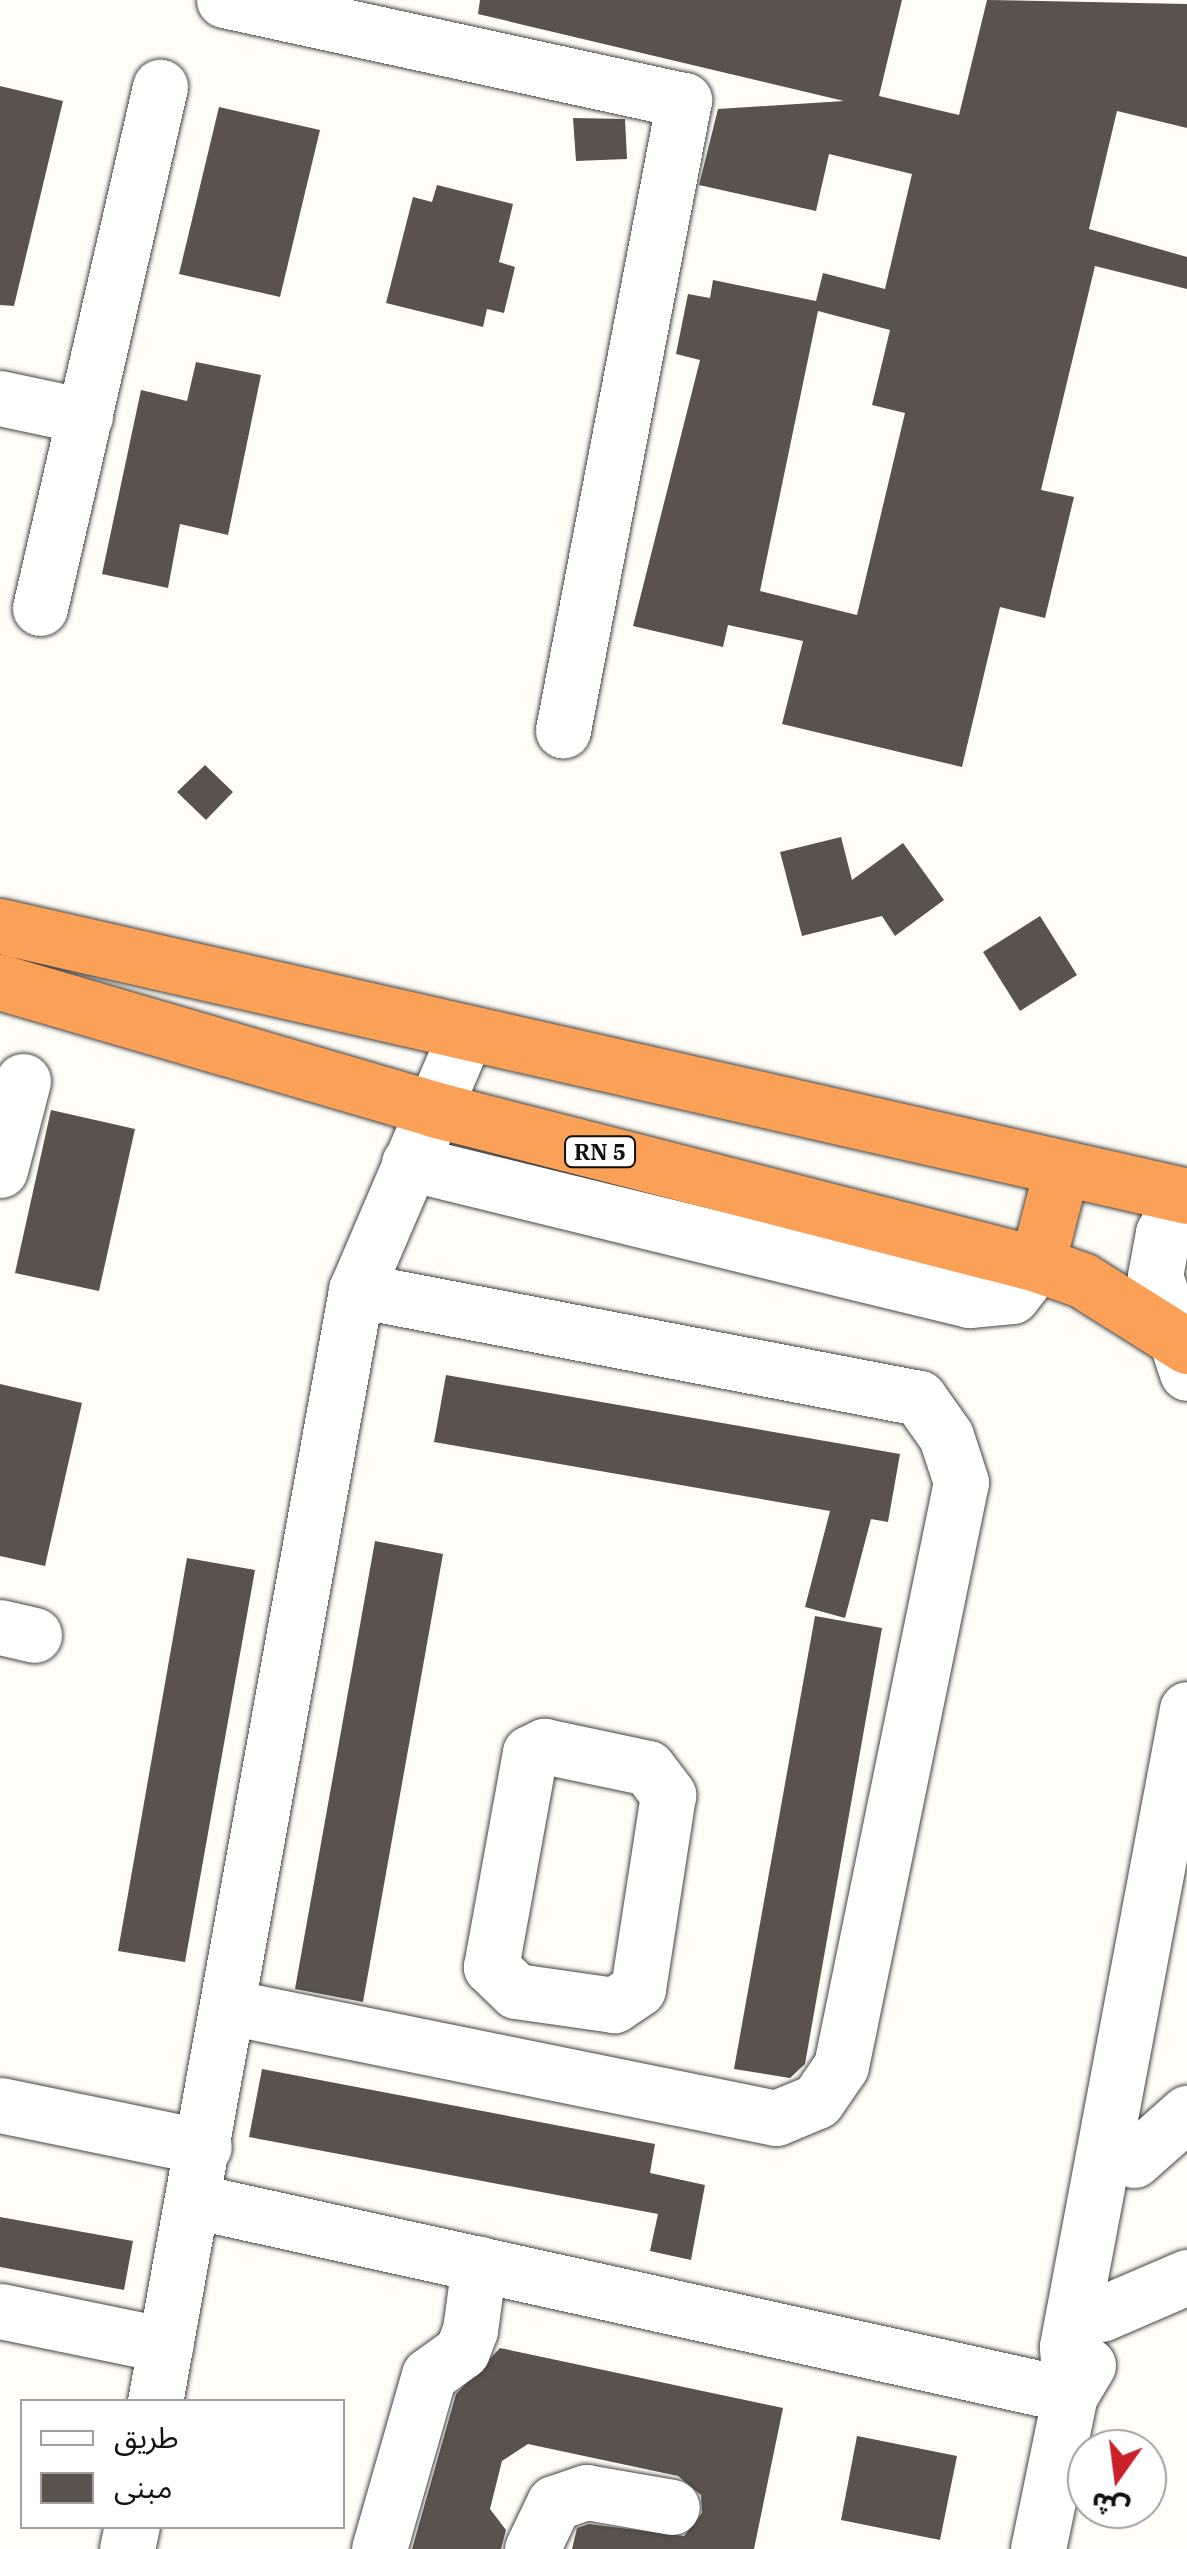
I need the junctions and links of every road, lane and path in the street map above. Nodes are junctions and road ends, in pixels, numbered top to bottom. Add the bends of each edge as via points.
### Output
1 (224, 0) edge
2 (160, 86) dead end
3 (0, 398) edge
4 (85, 416) junction
5 (40, 608) dead end
6 (563, 730) dead end
7 (0, 926) edge
8 (0, 982) edge
9 (464, 1038) junction
10 (22, 1081) dead end
11 (433, 1109) junction
12 (409, 1163) junction
13 (0, 1170) edge
14 (1061, 1171) junction
15 (1185, 1196) edge
16 (1037, 1264) junction
17 (356, 1290) junction
18 (1182, 1353) edge
19 (1187, 1709) edge
20 (1187, 1907) edge
21 (558, 1998) junction
22 (229, 2007) junction
23 (543, 2070) junction
24 (0, 2105) edge
25 (1187, 2113) edge
26 (204, 2147) junction
27 (1134, 2160) junction
28 (194, 2201) junction
29 (479, 2264) junction
30 (1187, 2277) edge
31 (0, 2311) edge
32 (1101, 2314) junction
33 (166, 2345) junction
34 (1070, 2395) junction
35 (156, 2399) edge
36 (672, 2507) dead end
37 (379, 2549) edge
38 (532, 2549) edge
39 (1038, 2549) edge

1 - 6 street via 684,100
2 - 4 street
3 - 4 street
4 - 5 street
7 - 9 highway
8 - 11 highway, RN 5
9 - 11 street
9 - 14 highway
10 - 13 street
11 - 12 street
11 - 16 highway, RN 5
12 - 16 street via 969,1300 1012,1296
12 - 17 street
14 - 15 highway
14 - 16 highway
15 - 18 street via 1163,1233 1155,1276
16 - 18 highway, RN 5 via 1105,1292
17 - 22 street
17 - 23 street via 919,1398 946,1436 961,1482 841,2066 817,2102 776,2118
19 - 34 street via 1067,2346
20 - 27 street
21 - 21 street via 516,1991 492,1967 530,1753 544,1746 648,1768 668,1795 638,1989 614,2005
21 - 23 street
22 - 23 street
22 - 26 street
24 - 26 street
25 - 27 street
26 - 28 street
27 - 32 street
28 - 29 street
28 - 33 street
29 - 34 street
29 - 37 street via 470,2330 462,2351 429,2376
30 - 32 street
31 - 33 street
32 - 34 street
33 - 35 street
34 - 39 street
36 - 38 street via 586,2492 554,2504

